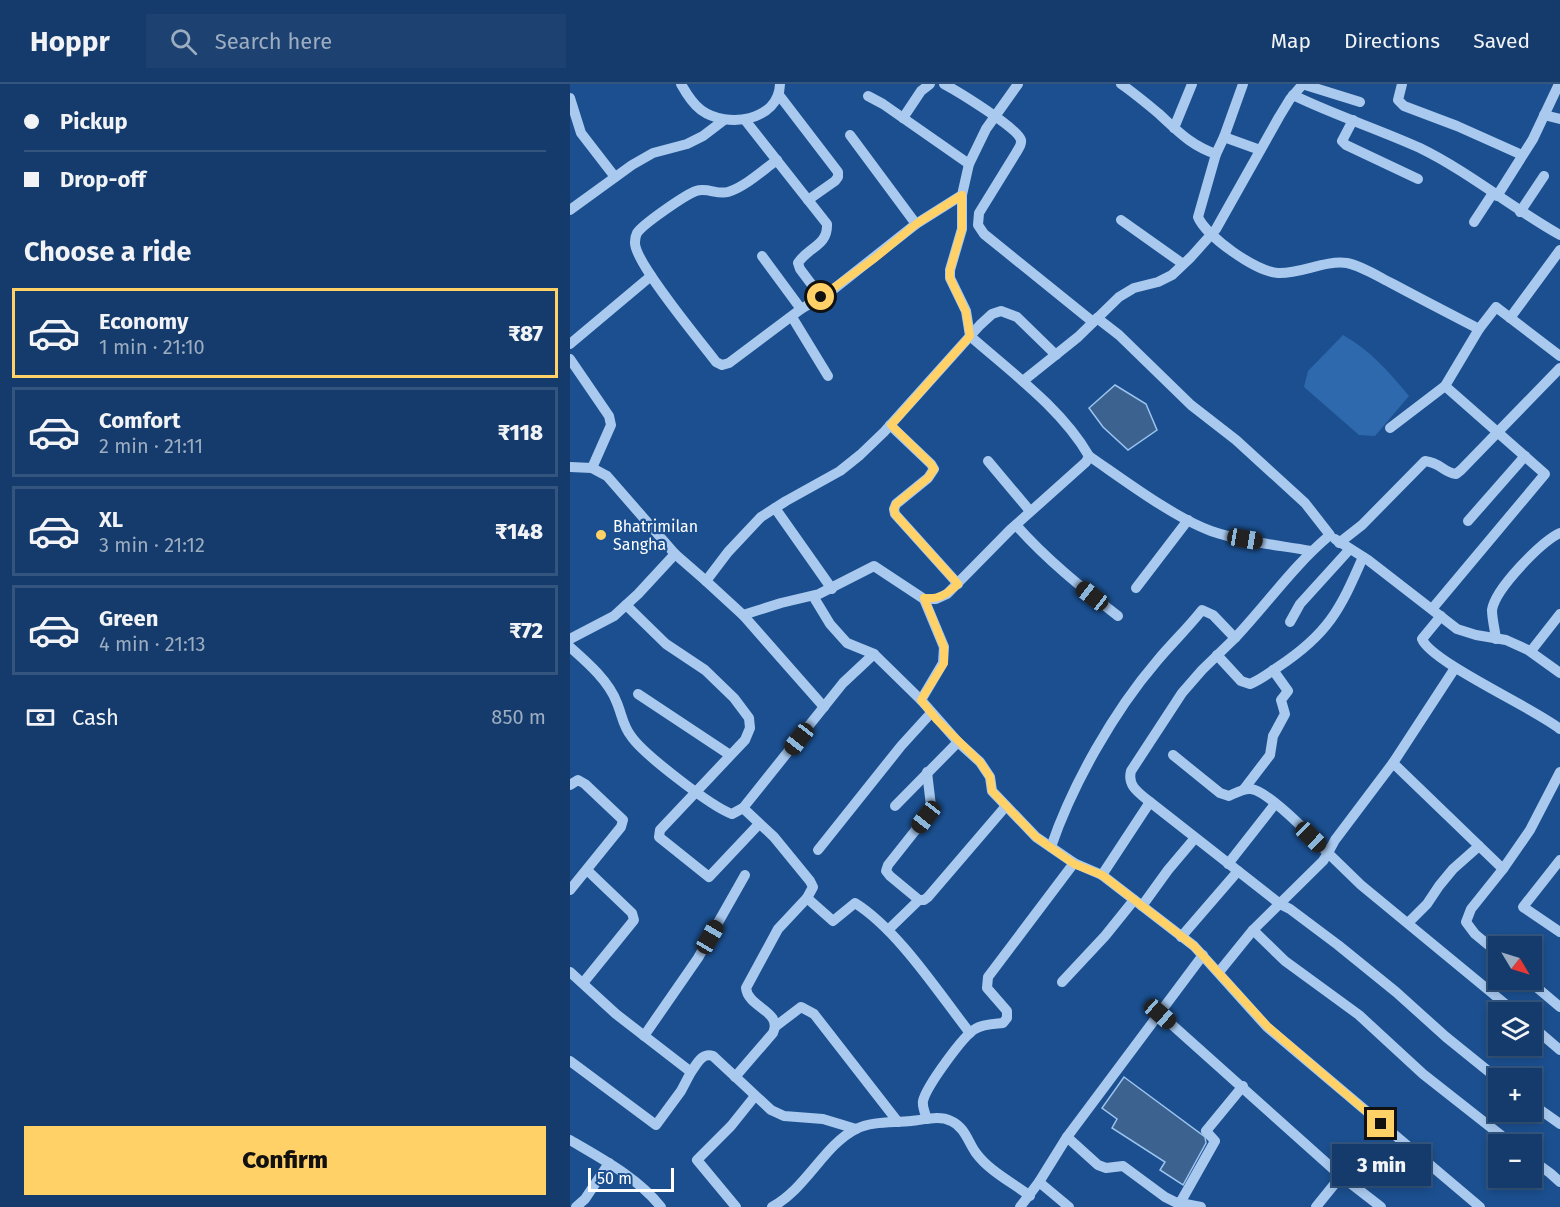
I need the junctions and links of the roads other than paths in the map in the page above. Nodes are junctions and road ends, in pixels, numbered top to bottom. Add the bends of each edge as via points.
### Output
1 (681, 84) edge
2 (930, 84) edge
3 (944, 84) edge
4 (1018, 84) edge
5 (1120, 84) edge
6 (1192, 84) edge
7 (1243, 84) edge
8 (1303, 84) edge
9 (1559, 84) edge
10 (1400, 85) edge
11 (779, 89) edge
12 (868, 96) dead end
13 (1293, 96) junction
14 (570, 98) edge
15 (1360, 102) dead end
16 (1544, 115) junction
17 (994, 116) junction
18 (903, 118) junction
19 (1560, 119) edge
20 (724, 120) junction
21 (745, 120) junction
22 (1353, 120) junction
23 (1174, 128) junction
24 (575, 135) edge
25 (850, 135) dead end
26 (1224, 137) junction
27 (1260, 150) junction
28 (1216, 154) junction
29 (1522, 155) junction
30 (777, 160) junction
31 (969, 164) junction
32 (1544, 176) dead end
33 (615, 177) junction
34 (1418, 179) dead end
35 (962, 195) junction
36 (1495, 195) junction
37 (808, 200) junction
38 (570, 210) edge
39 (1520, 212) junction
40 (1121, 220) dead end
41 (1474, 222) dead end
42 (916, 224) junction
43 (1212, 234) junction
44 (1560, 235) edge
45 (1560, 250) edge
46 (762, 256) dead end
47 (1183, 264) junction
48 (651, 276) junction
49 (821, 297) junction
50 (797, 313) junction
51 (1510, 318) junction
52 (1095, 320) junction
53 (1479, 329) junction
54 (970, 336) junction
55 (570, 344) edge
56 (1056, 355) junction
57 (1560, 356) edge
58 (570, 359) edge
59 (1560, 368) edge
60 (828, 376) dead end
61 (1023, 381) junction
62 (1446, 386) junction
63 (891, 425) junction
64 (1390, 428) dead end
65 (1498, 432) junction
66 (1089, 456) junction
67 (1525, 456) junction
68 (988, 461) dead end
69 (570, 467) edge
70 (592, 468) junction
71 (775, 508) junction
72 (1030, 511) junction
73 (1188, 520) junction
74 (1468, 521) dead end
75 (1016, 525) junction
76 (1560, 533) edge
77 (1330, 535) junction
78 (1339, 543) junction
79 (1350, 550) junction
80 (1311, 551) junction
81 (675, 554) junction
82 (1363, 557) junction
83 (706, 581) junction
84 (958, 584) junction
85 (1136, 588) dead end
86 (832, 589) junction
87 (813, 596) junction
88 (924, 598) junction
89 (626, 605) junction
90 (1437, 613) junction
91 (1560, 614) edge
92 (742, 615) junction
93 (1118, 616) dead end
94 (1290, 622) dead end
95 (1235, 638) junction
96 (570, 639) edge
97 (1496, 639) junction
98 (570, 647) edge
99 (1531, 651) junction
100 (874, 654) junction
101 (1217, 655) junction
102 (1455, 668) junction
103 (1273, 670) junction
104 (1560, 673) edge
105 (638, 694) dead end
106 (921, 700) junction
107 (824, 707) junction
108 (931, 713) junction
109 (1560, 729) edge
110 (958, 742) junction
111 (730, 755) junction
112 (1173, 755) dead end
113 (1393, 763) junction
114 (927, 772) junction
115 (1560, 772) edge
116 (570, 785) edge
117 (1244, 789) junction
118 (697, 792) junction
119 (1150, 802) junction
120 (1275, 804) junction
121 (895, 806) dead end
122 (1006, 806) junction
123 (743, 808) junction
124 (759, 824) junction
125 (1195, 838) junction
126 (1479, 846) junction
127 (1051, 847) junction
128 (818, 850) dead end
129 (1328, 853) junction
130 (1560, 860) edge
131 (1074, 864) junction
132 (1228, 864) junction
133 (1503, 868) junction
134 (586, 870) junction
135 (1238, 871) junction
136 (745, 875) dead end
137 (1102, 875) junction
138 (570, 890) edge
139 (807, 898) junction
140 (920, 900) junction
141 (1138, 903) junction
142 (1280, 904) junction
143 (1408, 923) junction
144 (888, 930) junction
145 (1254, 930) junction
146 (1560, 932) edge
147 (1181, 937) junction
148 (1488, 945) edge
149 (1203, 955) junction
150 (570, 972) edge
151 (1219, 972) junction
152 (1062, 982) dead end
153 (583, 983) junction
154 (1540, 990) edge
155 (1503, 1002) edge
156 (1560, 1007) edge
157 (1160, 1014) junction
158 (776, 1026) junction
159 (970, 1033) junction
160 (1542, 1035) edge
161 (644, 1036) junction
162 (1560, 1050) edge
163 (570, 1061) edge
164 (1488, 1071) edge
165 (691, 1072) junction
166 (735, 1077) junction
167 (1242, 1086) junction
168 (755, 1096) junction
169 (1542, 1111) edge
170 (927, 1119) junction
171 (898, 1122) junction
172 (1560, 1124) edge
173 (856, 1129) junction
174 (1499, 1134) edge
175 (1067, 1137) junction
176 (570, 1140) edge
177 (609, 1163) junction
178 (1542, 1167) edge
179 (1341, 1176) junction
180 (1039, 1182) junction
181 (1560, 1182) edge
182 (1030, 1196) junction
183 (1180, 1203) junction
184 (1467, 1203) edge
185 (784, 1204) edge
186 (576, 1207) edge
187 (661, 1207) edge
188 (736, 1207) edge
189 (772, 1207) edge
190 (1020, 1207) edge
191 (1069, 1207) edge
192 (1201, 1207) edge
193 (1316, 1207) edge
194 (1381, 1207) edge
195 (1480, 1207) edge

1 - 20 street via 702,111
2 - 18 street
3 - 17 street
4 - 17 street
5 - 23 street
6 - 23 street
7 - 26 street
8 - 13 street
8 - 15 street
9 - 16 street
10 - 29 street via 1398,100 1404,106
11 - 21 street via 764,112
11 - 37 street via 838,172 835,181
12 - 18 street
13 - 22 street
13 - 27 street
14 - 24 street
16 - 19 street
16 - 29 street
17 - 31 street
17 - 52 street via 1017,132 1021,144 979,213 978,225 984,234
18 - 31 street
20 - 21 street
20 - 33 street via 703,136 653,153
21 - 30 street
22 - 34 street via 1343,136 1346,145
22 - 36 street via 1420,148
23 - 28 street via 1187,140
24 - 33 street
25 - 42 street
26 - 27 street
26 - 28 street
27 - 43 street
28 - 43 street via 1198,217
29 - 36 street
30 - 37 street
30 - 48 street via 726,193 700,190 689,194 637,233 635,247
31 - 35 street
32 - 39 street
33 - 38 street
35 - 42 street
35 - 54 street via 962,229 950,278 966,312
36 - 39 street
36 - 41 street
37 - 49 street via 827,224 827,233 798,263
39 - 44 street
40 - 47 street
42 - 49 street
43 - 47 street
43 - 53 street via 1265,271 1279,273 1347,263
45 - 51 street
46 - 50 street
47 - 52 street via 1172,275 1119,297
48 - 50 street via 722,365
48 - 55 street
49 - 50 street
50 - 60 street
51 - 53 street via 1496,307
51 - 57 street
52 - 56 street
52 - 77 street via 1119,335 1191,405 1305,503
53 - 62 street
54 - 56 street via 1001,310 1017,317
54 - 61 street
54 - 63 street
56 - 61 street
58 - 70 street via 609,416 611,425
59 - 65 street
61 - 66 street via 1081,442
62 - 64 street
62 - 65 street
63 - 71 street via 840,471
63 - 84 street via 934,469 896,504 895,514
65 - 67 street
65 - 78 street via 1456,474 1436,462 1425,461
66 - 72 street
66 - 73 street
67 - 74 street
67 - 90 street via 1545,474
68 - 72 street
69 - 70 street
70 - 81 street via 607,476
71 - 83 street via 744,534
71 - 86 street
72 - 75 street
73 - 80 street via 1228,536
73 - 85 street
75 - 84 street
75 - 93 street via 1082,588
76 - 97 street via 1521,565 1503,589 1492,609
77 - 78 street
77 - 80 street
78 - 79 street
79 - 82 street
79 - 94 street via 1300,604
80 - 95 street
81 - 83 street
81 - 89 street
82 - 90 street
82 - 103 street via 1331,620 1308,646
83 - 92 street
84 - 88 street via 936,600
86 - 87 street
86 - 88 street via 874,566
87 - 92 street
87 - 100 street via 847,644
88 - 106 street via 944,647 944,663
89 - 96 street via 614,616
89 - 111 street via 666,644 720,683 749,718 745,740
90 - 97 street via 1457,629
90 - 102 street via 1422,639
91 - 99 street
92 - 107 street
95 - 101 street
95 - 127 street via 1213,615 1202,610 1157,661 1109,728 1063,812
97 - 99 street
98 - 118 street via 604,683 632,738
99 - 104 street
100 - 106 street
100 - 107 street
101 - 103 street via 1245,684 1254,683
101 - 119 street via 1182,693 1131,771 1132,786
102 - 109 street
102 - 113 street
103 - 117 street via 1288,690 1281,700 1285,714 1273,736 1270,755
105 - 111 street
106 - 108 street
107 - 123 street
108 - 110 street
108 - 128 street
110 - 114 street
110 - 122 street via 980,762 990,777 992,791
111 - 118 street
112 - 117 street via 1220,793 1229,796
113 - 126 street
113 - 129 street
114 - 121 street
114 - 140 street via 931,806 886,871
115 - 133 street via 1530,830
116 - 134 street via 578,780 585,784 622,820 621,827
117 - 120 street via 1254,789
118 - 123 street via 732,814
118 - 124 street via 658,834 706,876 713,875
119 - 125 street
119 - 137 street
120 - 129 street
120 - 132 street
122 - 127 street
122 - 140 street via 928,897
123 - 124 street
124 - 139 street via 810,881 813,887
125 - 132 street
125 - 141 street
126 - 133 street
126 - 143 street via 1452,869
127 - 131 street
129 - 142 street
129 - 143 street
130 - 146 street via 1523,907
131 - 137 street
131 - 159 street via 988,977 987,987 1007,1011 1008,1018 1003,1023 977,1027
132 - 135 street
133 - 148 street via 1471,909 1466,922
134 - 138 street
134 - 153 street via 632,913 634,920
135 - 142 street
135 - 147 street
136 - 161 street via 698,958
137 - 141 street
139 - 144 street via 833,921 855,903
139 - 158 street via 778,929 746,988 746,993 775,1020
140 - 144 street
141 - 147 street
141 - 152 street
142 - 145 street
142 - 164 street via 1338,945
143 - 155 street
144 - 159 street
145 - 151 street
145 - 174 street via 1285,961 1359,1015 1423,1074
147 - 149 street
149 - 151 street
149 - 157 street
150 - 153 street
151 - 184 street via 1267,1026 1411,1147
153 - 161 street
154 - 156 street
157 - 167 street
157 - 175 street
158 - 166 street
158 - 171 street via 801,1007 814,1014
159 - 170 street via 926,1092 922,1104
160 - 162 street
161 - 165 street
163 - 165 street via 656,1125
165 - 166 street via 709,1054
166 - 168 street
167 - 179 street
167 - 183 street via 1206,1131 1215,1142
168 - 173 street via 784,1116 823,1119
168 - 188 street via 697,1160
169 - 172 street
170 - 171 street
170 - 182 street via 952,1121 962,1128 984,1161
171 - 173 street
173 - 185 street via 836,1144
175 - 180 street
175 - 183 street via 1098,1165 1123,1166 1165,1197
176 - 177 street
177 - 186 street
177 - 187 street via 642,1186
178 - 181 street
179 - 193 street
179 - 194 street
180 - 182 street
180 - 191 street
182 - 190 street
183 - 192 street
184 - 195 street
185 - 189 street

